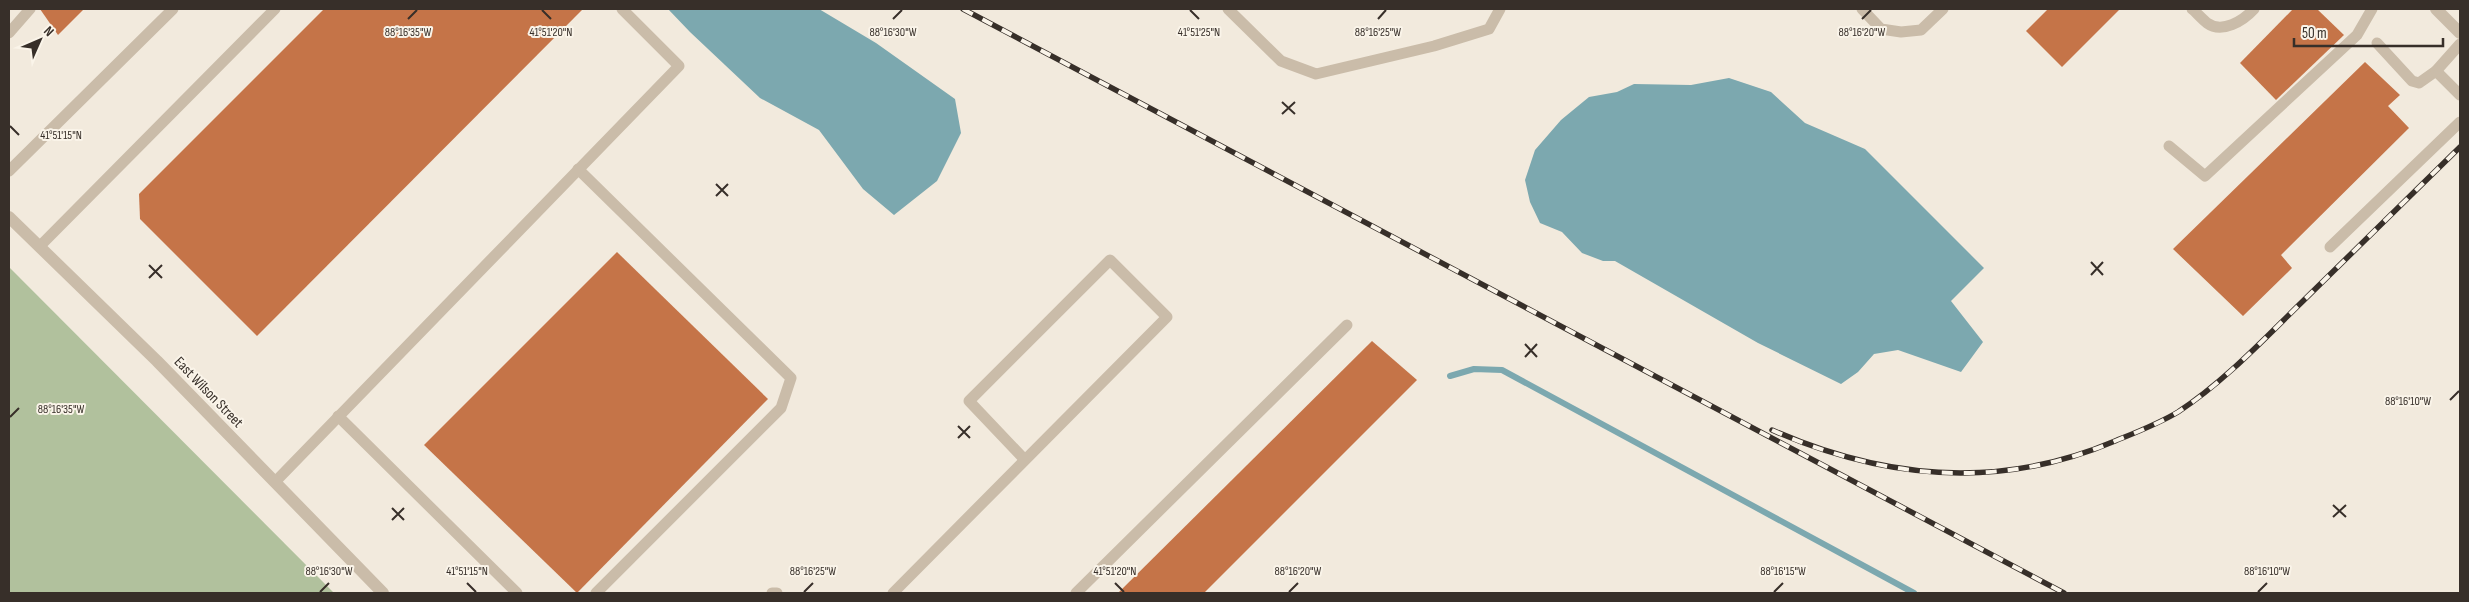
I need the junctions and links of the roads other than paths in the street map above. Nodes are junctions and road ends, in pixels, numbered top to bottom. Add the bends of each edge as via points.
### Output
1 (30, 9) edge
2 (173, 9) edge
3 (275, 9) edge
4 (622, 9) edge
5 (1228, 9) edge
6 (1500, 9) edge
7 (1862, 9) edge
8 (1943, 9) edge
9 (2192, 9) edge
10 (2254, 9) edge
11 (2371, 9) edge
12 (2436, 9) edge
13 (2460, 32) edge
14 (9, 33) edge
15 (2377, 43) dead end
16 (2460, 44) edge
17 (2436, 71) junction
18 (2460, 95) edge
19 (2460, 122) edge
20 (2169, 146) dead end
21 (578, 169) junction
22 (9, 171) edge
23 (9, 217) edge
24 (40, 246) junction
25 (2330, 247) dead end
26 (1347, 325) dead end
27 (338, 416) junction
28 (1025, 460) junction
29 (275, 482) junction
30 (383, 593) edge
31 (517, 593) edge
32 (596, 593) edge
33 (772, 593) edge
34 (777, 593) edge
35 (893, 593) edge
36 (1076, 593) edge

1 - 14 lane
2 - 22 lane
3 - 24 lane
4 - 21 lane via 679,66
5 - 6 lane via 1282,61 1316,74 1434,46 1489,29
7 - 8 lane via 1881,29 1901,32 1921,30
9 - 10 lane via 2208,24 2223,27 2232,25
11 - 20 lane via 2356,35 2205,176
12 - 13 street
15 - 17 lane via 2412,81 2420,83
16 - 17 lane
17 - 18 lane
19 - 25 lane
21 - 27 lane
21 - 32 lane via 791,378 781,408
23 - 24 street, East Wilson Street
24 - 29 street, East Wilson Street
26 - 36 lane
27 - 29 lane
27 - 31 lane
28 - 28 lane via 1167,317 1110,260 970,401
28 - 35 lane
29 - 30 street, East Wilson Street
33 - 34 lane

